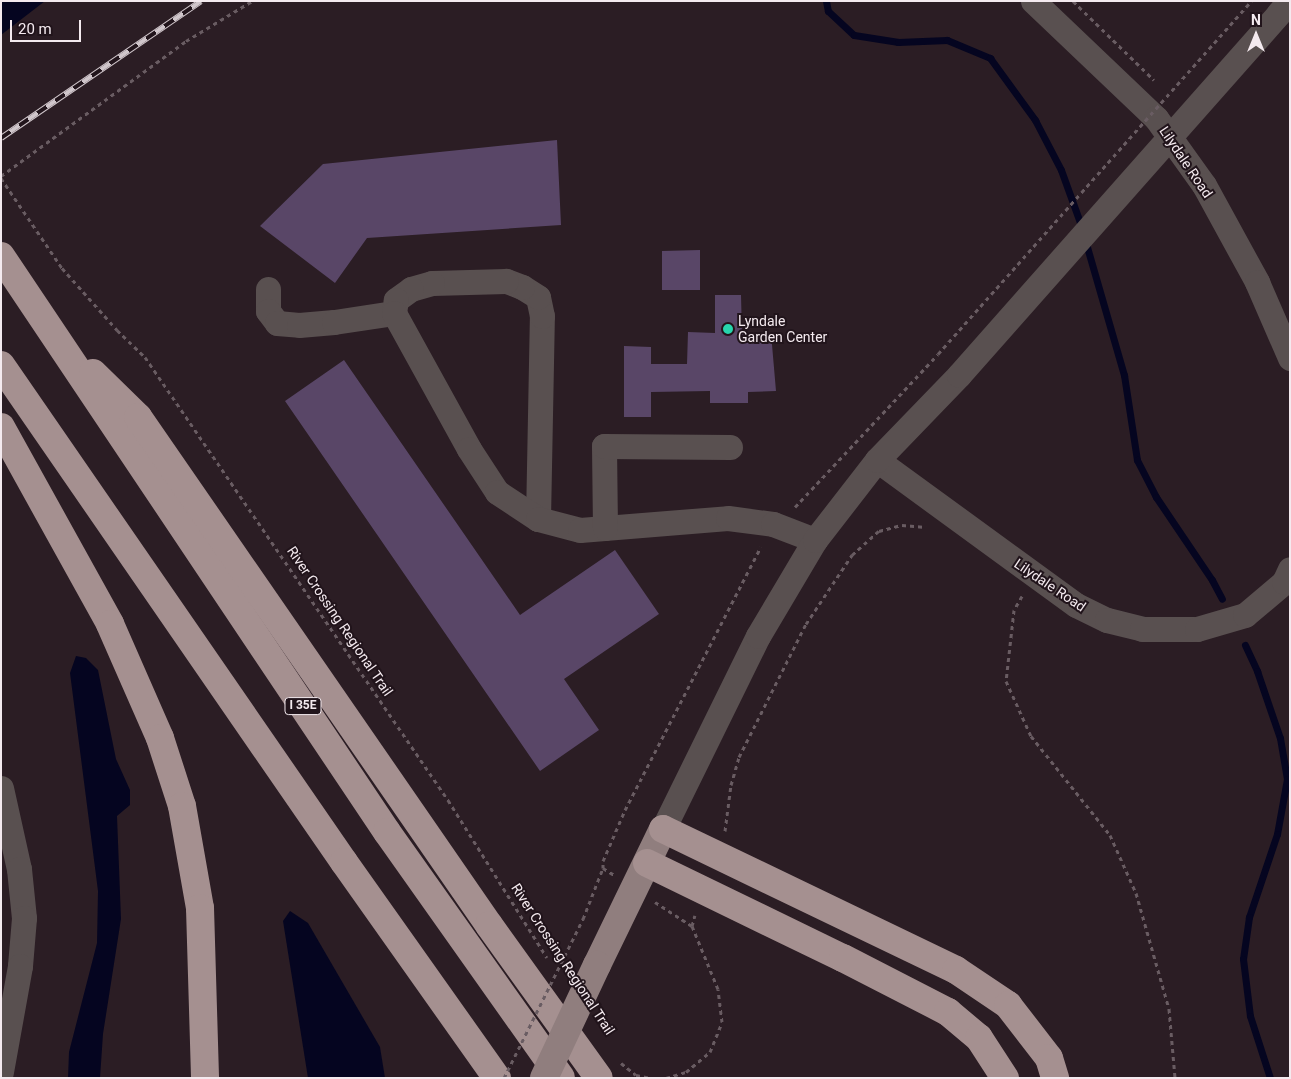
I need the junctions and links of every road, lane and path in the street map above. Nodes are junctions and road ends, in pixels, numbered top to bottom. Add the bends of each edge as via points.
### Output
1 (252, 1) edge
2 (1033, 1) edge
3 (1251, 1) edge
4 (1283, 7) edge
5 (1, 177) edge
6 (1, 256) edge
7 (268, 289) dead end
8 (394, 313) junction
9 (50, 330) junction
10 (938, 354) dead end
11 (1290, 358) edge
12 (1, 365) edge
13 (1, 427) edge
14 (730, 447) dead end
15 (877, 460) junction
16 (538, 519) junction
17 (604, 528) junction
18 (932, 532) dead end
19 (815, 540) junction
20 (1290, 569) edge
21 (1015, 590) dead end
22 (1, 788) edge
23 (663, 829) junction
24 (717, 855) junction
25 (647, 863) junction
26 (603, 868) dead end
27 (634, 888) junction
28 (702, 890) junction
29 (692, 926) junction
30 (549, 961) dead end
31 (554, 969) dead end
32 (559, 978) dead end
33 (608, 1069) edge
34 (1, 1072) edge
35 (205, 1078) edge
36 (497, 1078) edge
37 (504, 1078) edge
38 (544, 1078) edge
39 (561, 1078) edge
40 (651, 1078) edge
41 (666, 1078) edge
42 (1005, 1078) edge
43 (1055, 1078) edge
44 (1176, 1078) edge

1 - 5 path via 186,41
2 - 11 street, Lilydale Road via 1156,118 1204,185 1257,282
3 - 10 path, bridge
4 - 15 street, bridge via 959,375
5 - 30 path, River Crossing Regional Trail via 62,268 145,357 448,800
6 - 9 highway, I 35E
7 - 8 street via 268,311 277,323 316,324
8 - 16 street via 469,449 498,492
8 - 16 street via 396,300 411,289 432,283 506,281 522,286 538,297 542,316
9 - 33 highway via 138,418 489,925
9 - 39 highway, I 35E via 387,832
12 - 36 highway
13 - 35 highway via 110,624 160,738 179,798 194,863 200,908
14 - 17 street via 604,446
15 - 19 street
15 - 20 street, Lilydale Road via 1076,605 1107,620 1133,627 1197,629 1245,615 1284,582
16 - 17 street via 580,530
17 - 19 street via 728,518 774,524
18 - 24 path via 925,527 902,525 879,531 852,555 806,624 739,757 731,785 727,824
19 - 23 street via 758,636
21 - 44 path via 1022,596 1014,610 1006,681 1031,736 1110,835 1136,893 1169,1009
22 - 34 street via 19,869 24,918 20,966
23 - 24 highway
23 - 25 main road
24 - 43 highway via 956,970 1008,1005 1049,1058
25 - 27 main road
25 - 28 highway
26 - 37 path, bridge via 583,920
27 - 29 path
27 - 38 main road, bridge
28 - 29 path
28 - 42 highway via 948,1012 980,1038
29 - 41 path via 718,989 722,1022 710,1052 686,1072
31 - 32 path, River Crossing Regional Trail
33 - 40 path

